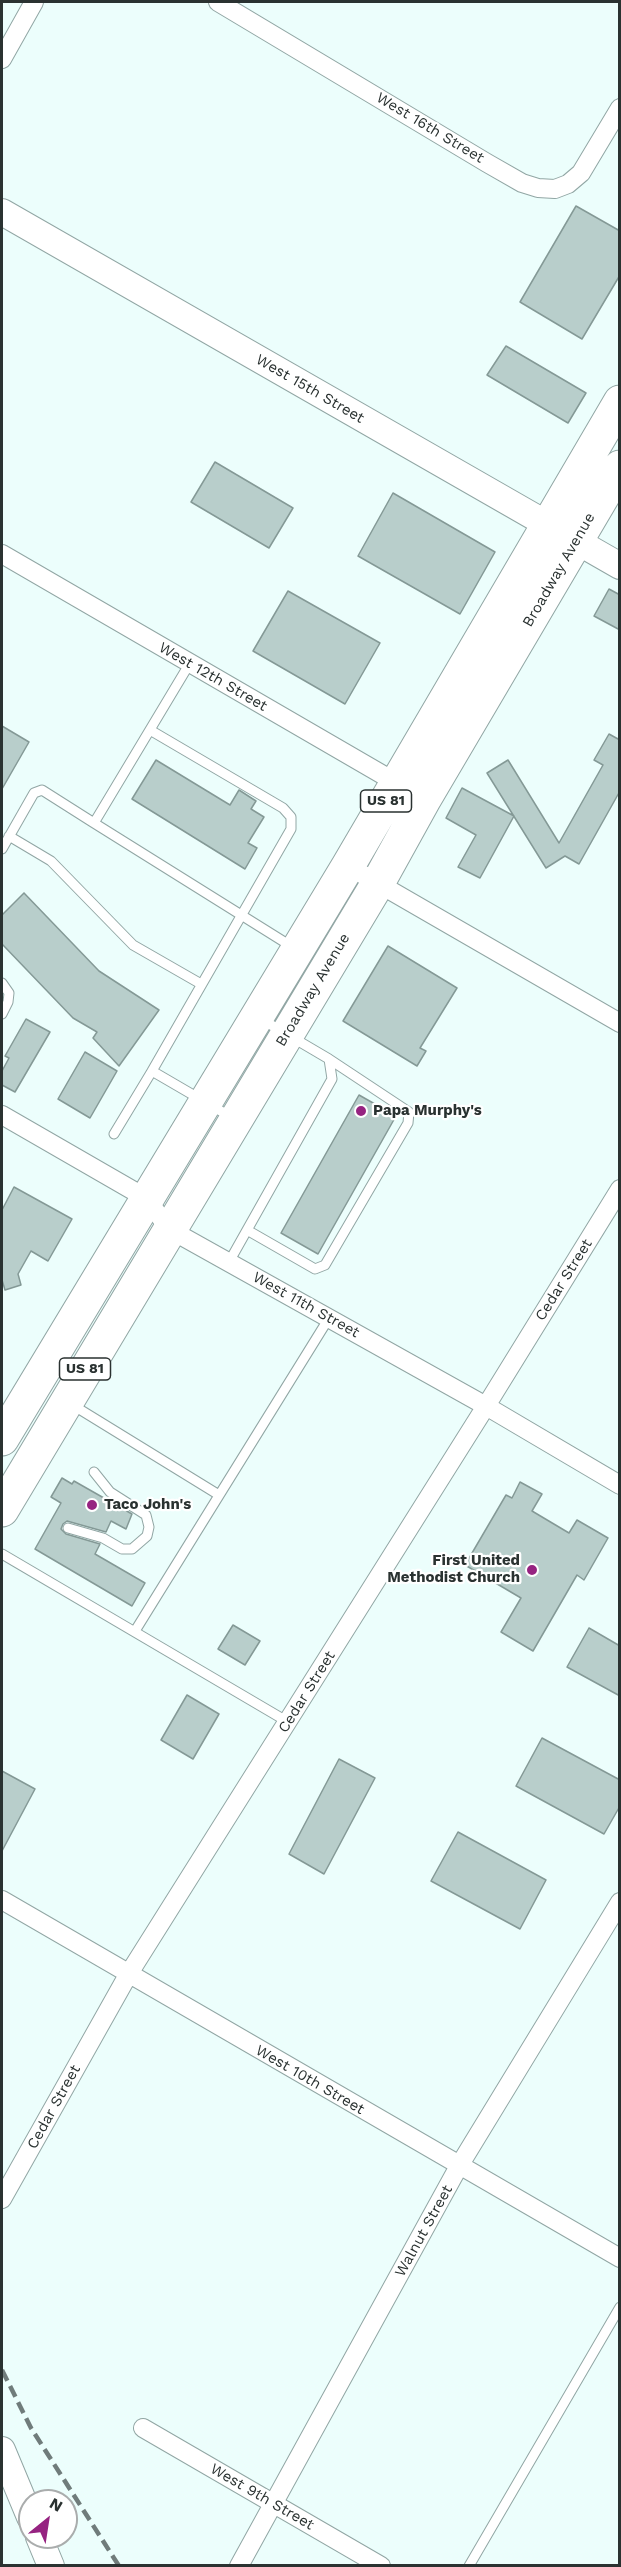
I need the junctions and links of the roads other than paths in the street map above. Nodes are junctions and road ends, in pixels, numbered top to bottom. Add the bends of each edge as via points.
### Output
1 (34, 2) edge
2 (218, 2) edge
3 (2, 59) edge
4 (620, 108) edge
5 (2, 212) edge
6 (620, 402) edge
7 (620, 467) edge
8 (547, 525) junction
9 (576, 541) junction
10 (2, 554) edge
11 (620, 566) edge
12 (190, 663) junction
13 (150, 730) junction
14 (396, 783) junction
15 (425, 798) junction
16 (94, 823) junction
17 (9, 836) junction
18 (2, 849) edge
19 (348, 866) junction
20 (378, 883) junction
21 (240, 914) junction
22 (312, 959) junction
23 (2, 983) edge
24 (201, 984) junction
25 (2, 1014) edge
26 (257, 1016) junction
27 (620, 1023) edge
28 (287, 1034) junction
29 (329, 1059) junction
30 (152, 1071) junction
31 (205, 1101) junction
32 (2, 1115) edge
33 (236, 1119) junction
34 (114, 1134) dead end
35 (620, 1189) edge
36 (146, 1198) junction
37 (169, 1229) junction
38 (247, 1230) junction
39 (229, 1262) junction
40 (329, 1318) junction
41 (66, 1401) junction
42 (486, 1406) junction
43 (2, 1439) edge
44 (94, 1472) dead end
45 (620, 1485) edge
46 (219, 1495) junction
47 (2, 1510) edge
48 (68, 1528) dead end
49 (2, 1554) edge
50 (135, 1631) junction
51 (288, 1722) junction
52 (2, 1900) edge
53 (620, 1902) edge
54 (128, 1975) junction
55 (459, 2166) junction
56 (2, 2199) edge
57 (620, 2258) edge
58 (620, 2307) edge
59 (144, 2428) dead end
60 (2, 2451) edge
61 (18, 2489) edge
62 (274, 2505) junction
63 (44, 2549) edge
64 (51, 2565) edge
65 (239, 2565) edge
66 (381, 2565) edge
67 (469, 2565) edge

1 - 3 street
2 - 4 street, West 16th Street via 487,163 538,188 562,186 581,173
5 - 8 street, West 15th Street
6 - 8 highway, Broadway Avenue / US 81
7 - 9 highway, Broadway Avenue / US 81
8 - 9 street, West 15th Street
8 - 14 highway, Broadway Avenue / US 81
9 - 11 street, West 15th Street
9 - 15 highway, Broadway Avenue / US 81
10 - 12 street, West 12th Street
12 - 13 lane
12 - 14 street, West 12th Street
13 - 16 lane
13 - 21 lane via 283,808 291,817 291,829
14 - 15 street, West 12th Street
14 - 19 highway, Broadway Avenue / US 81
15 - 20 highway, Broadway Avenue / US 81
16 - 17 lane via 42,790 34,793
16 - 21 lane
17 - 18 lane
17 - 24 lane via 51,861 133,945
19 - 20 street
19 - 22 highway, Broadway Avenue / US 81
20 - 22 highway, Broadway Avenue / US 81
20 - 27 street
21 - 22 lane
21 - 24 lane
22 - 26 highway, Broadway Avenue / US 81
22 - 28 highway, Broadway Avenue / US 81
23 - 25 lane via 9,993
24 - 30 lane
26 - 28 lane
26 - 31 highway, Broadway Avenue / US 81
28 - 29 lane
28 - 33 highway, Broadway Avenue / US 81
29 - 38 lane via 332,1079
29 - 38 lane via 408,1112 408,1124 325,1265 315,1269
30 - 31 lane
30 - 34 lane
31 - 33 lane
31 - 36 highway, Broadway Avenue / US 81
32 - 36 street, West 11th Street
33 - 37 highway, Broadway Avenue / US 81
35 - 42 street, Cedar Street
36 - 37 street, West 11th Street
36 - 43 highway, Broadway Avenue / US 81
37 - 39 street, West 11th Street
37 - 41 highway, Broadway Avenue / US 81
38 - 39 lane
39 - 40 street, West 11th Street
40 - 42 street, West 11th Street
40 - 46 lane
41 - 46 lane
41 - 47 highway, Broadway Avenue / US 81
42 - 45 street, West 11th Street
42 - 51 street, Cedar Street
44 - 48 lane via 110,1492 146,1515 147,1536 132,1549 122,1549 103,1538
46 - 50 lane
49 - 50 lane
50 - 51 lane
51 - 54 street, Cedar Street
52 - 54 street, West 10th Street
53 - 55 street, Walnut Street
54 - 55 street, West 10th Street
54 - 56 street, Cedar Street
55 - 57 street, West 10th Street
55 - 62 street, Walnut Street
58 - 67 lane
59 - 62 street, West 9th Street
60 - 61 street
62 - 65 street, Walnut Street
62 - 66 street, West 9th Street
63 - 64 street

